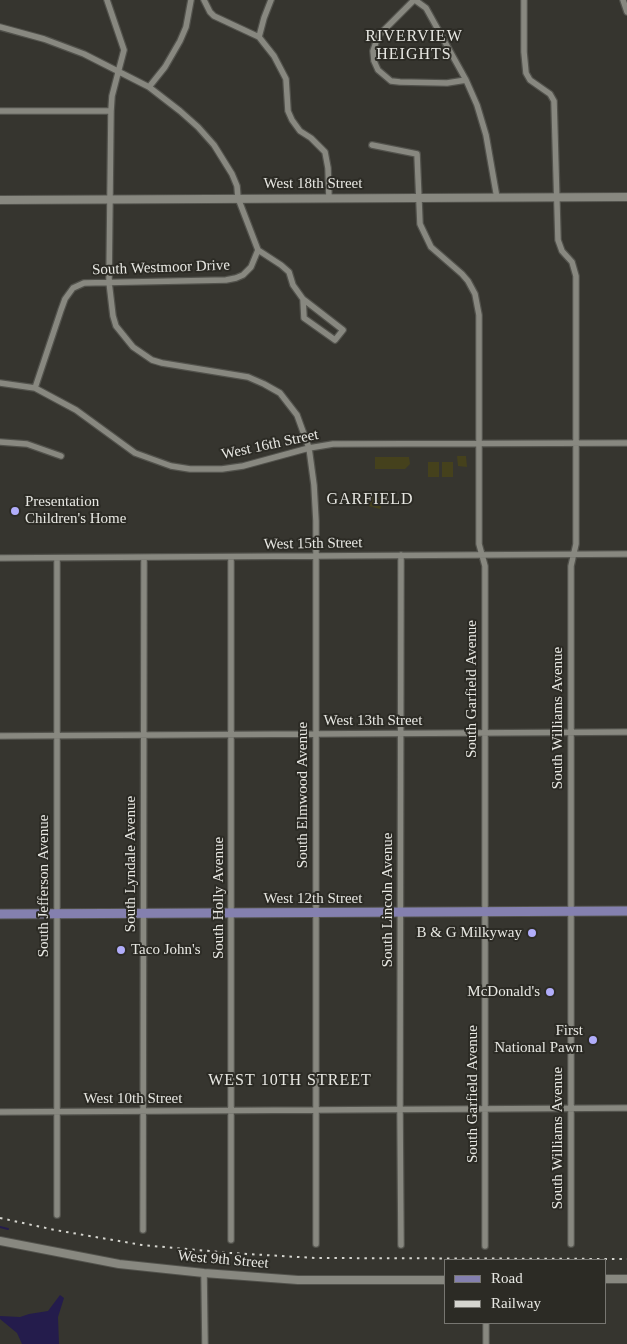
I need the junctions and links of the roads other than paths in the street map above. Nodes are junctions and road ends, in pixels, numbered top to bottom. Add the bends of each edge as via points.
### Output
1 (107, 0) edge
2 (191, 0) edge
3 (204, 0) edge
4 (271, 0) edge
5 (414, 0) edge
6 (524, 0) edge
7 (623, 0) edge
8 (627, 12) edge
9 (0, 27) edge
10 (259, 37) junction
11 (119, 71) junction
12 (466, 80) junction
13 (149, 87) junction
14 (0, 111) edge
15 (110, 111) junction
16 (372, 145) dead end
17 (627, 197) edge
18 (238, 198) junction
19 (329, 198) junction
20 (418, 198) junction
21 (498, 198) junction
22 (556, 198) junction
23 (109, 199) junction
24 (0, 200) edge
25 (258, 250) junction
26 (109, 282) junction
27 (303, 299) junction
28 (0, 383) edge
29 (35, 388) junction
30 (0, 442) edge
31 (480, 443) junction
32 (577, 443) junction
33 (627, 443) edge
34 (309, 448) junction
35 (61, 456) dead end
36 (573, 554) junction
37 (627, 554) edge
38 (401, 555) junction
39 (482, 555) junction
40 (316, 556) junction
41 (231, 557) junction
42 (0, 558) edge
43 (57, 558) junction
44 (144, 558) junction
45 (570, 732) junction
46 (627, 732) edge
47 (401, 733) junction
48 (485, 733) junction
49 (316, 734) junction
50 (144, 735) junction
51 (231, 735) junction
52 (0, 736) edge
53 (56, 736) junction
54 (570, 911) junction
55 (627, 911) edge
56 (401, 912) junction
57 (486, 912) junction
58 (231, 913) junction
59 (316, 913) junction
60 (0, 914) edge
61 (56, 914) junction
62 (143, 914) junction
63 (570, 1108) junction
64 (627, 1108) edge
65 (485, 1109) junction
66 (315, 1110) junction
67 (400, 1110) junction
68 (144, 1111) junction
69 (231, 1111) junction
70 (0, 1112) edge
71 (56, 1112) junction
72 (57, 1215) dead end
73 (143, 1230) dead end
74 (231, 1240) dead end
75 (0, 1241) edge
76 (316, 1244) dead end
77 (571, 1244) dead end
78 (401, 1245) dead end
79 (485, 1246) dead end
80 (204, 1273) junction
81 (607, 1279) edge
82 (627, 1279) edge
83 (444, 1280) edge
84 (486, 1324) edge
85 (205, 1344) edge
86 (486, 1344) edge

1 - 11 street via 124,50
2 - 13 street via 180,41
3 - 10 street via 214,16
4 - 10 street
5 - 12 street via 426,8
5 - 12 street via 378,36 373,51 378,70 391,81 447,83
6 - 22 street via 526,73 554,101
7 - 8 street
9 - 11 street via 44,38
10 - 19 street via 286,79 288,111 292,120 325,152
11 - 13 street
11 - 15 street
12 - 21 street via 486,135
13 - 18 street via 180,111 214,145 232,174
14 - 15 street
15 - 23 street
16 - 20 street, South Garfield Avenue via 417,154
17 - 22 street, West 18th Street
18 - 19 street, West 18th Street
18 - 23 street, West 18th Street
18 - 25 street
19 - 20 street, West 18th Street
20 - 21 street, West 18th Street
20 - 31 street, South Garfield Avenue via 420,224 428,241 468,281 477,303
21 - 22 street, West 18th Street
22 - 32 street, South Williams Avenue via 558,240 562,251 572,262 576,276
23 - 24 street, West 18th Street
23 - 26 street, South Elmwood Avenue
25 - 26 street, South Westmoor Drive via 251,267 236,278
25 - 27 street via 289,272
26 - 29 street, South Westmoor Drive via 84,283 73,288 66,299
26 - 34 street, South Elmwood Avenue via 116,326 138,351 162,364 248,377 264,384 280,394 297,415
27 - 27 street via 343,330 335,340 304,318
28 - 29 street, West 16th Street
29 - 34 street, West 16th Street via 76,410 135,453 172,466 222,469
30 - 35 street via 27,444
31 - 32 street, West 16th Street
31 - 34 street, West 16th Street via 333,444
31 - 39 street, South Garfield Avenue via 479,544
32 - 33 street, West 16th Street
32 - 36 street, South Williams Avenue via 576,544
34 - 40 street, South Elmwood Avenue via 314,485
36 - 37 street, West 15th Street
36 - 39 street, West 15th Street
36 - 45 street, South Williams Avenue
38 - 39 street, West 15th Street
38 - 40 street, West 15th Street
38 - 47 street, South Lincoln Avenue
39 - 48 street, South Garfield Avenue via 485,566
40 - 41 street, West 15th Street
40 - 49 street, South Elmwood Avenue
41 - 44 street, West 15th Street
41 - 51 street, South Holly Avenue
42 - 43 street, West 15th Street
43 - 44 street, West 15th Street
43 - 53 street, South Jefferson Avenue
44 - 50 street, South Lyndale Avenue
45 - 46 street, West 13th Street
45 - 48 street, West 13th Street
45 - 54 street, South Williams Avenue
47 - 48 street, West 13th Street
47 - 49 street, West 13th Street
47 - 56 street, South Lincoln Avenue
48 - 57 street, South Garfield Avenue
49 - 51 street, West 13th Street
49 - 59 street, South Elmwood Avenue
50 - 51 street, West 13th Street
50 - 53 street, West 13th Street
50 - 62 street, South Lyndale Avenue
51 - 58 street, South Holly Avenue
52 - 53 street, West 13th Street
53 - 61 street, South Jefferson Avenue
54 - 55 main road, West 12th Street
54 - 57 main road, West 12th Street
54 - 63 street, South Williams Avenue
56 - 57 main road, West 12th Street
56 - 59 main road, West 12th Street
56 - 67 street, South Lincoln Avenue
57 - 65 street, South Garfield Avenue
58 - 59 main road, West 12th Street
58 - 62 main road, West 12th Street
58 - 69 street, South Holly Avenue
59 - 66 street, South Elmwood Avenue
60 - 61 main road, West 12th Street
61 - 62 main road, West 12th Street
61 - 71 street, South Jefferson Avenue
62 - 68 street, South Lyndale Avenue
63 - 64 street, West 10th Street
63 - 65 street, West 10th Street
63 - 77 street, South Williams Avenue
65 - 67 street, West 10th Street
65 - 79 street, South Garfield Avenue
66 - 67 street, West 10th Street
66 - 69 street, West 10th Street
66 - 76 street, South Elmwood Avenue
67 - 78 street, South Lincoln Avenue
68 - 69 street, West 10th Street
68 - 71 street, West 10th Street
68 - 73 street, South Lyndale Avenue
69 - 74 street, South Holly Avenue
70 - 71 street, West 10th Street
71 - 72 street, South Jefferson Avenue
75 - 80 street, West 9th Street via 119,1264
80 - 83 street, West 9th Street via 298,1280
80 - 85 street
81 - 82 street
84 - 86 street

